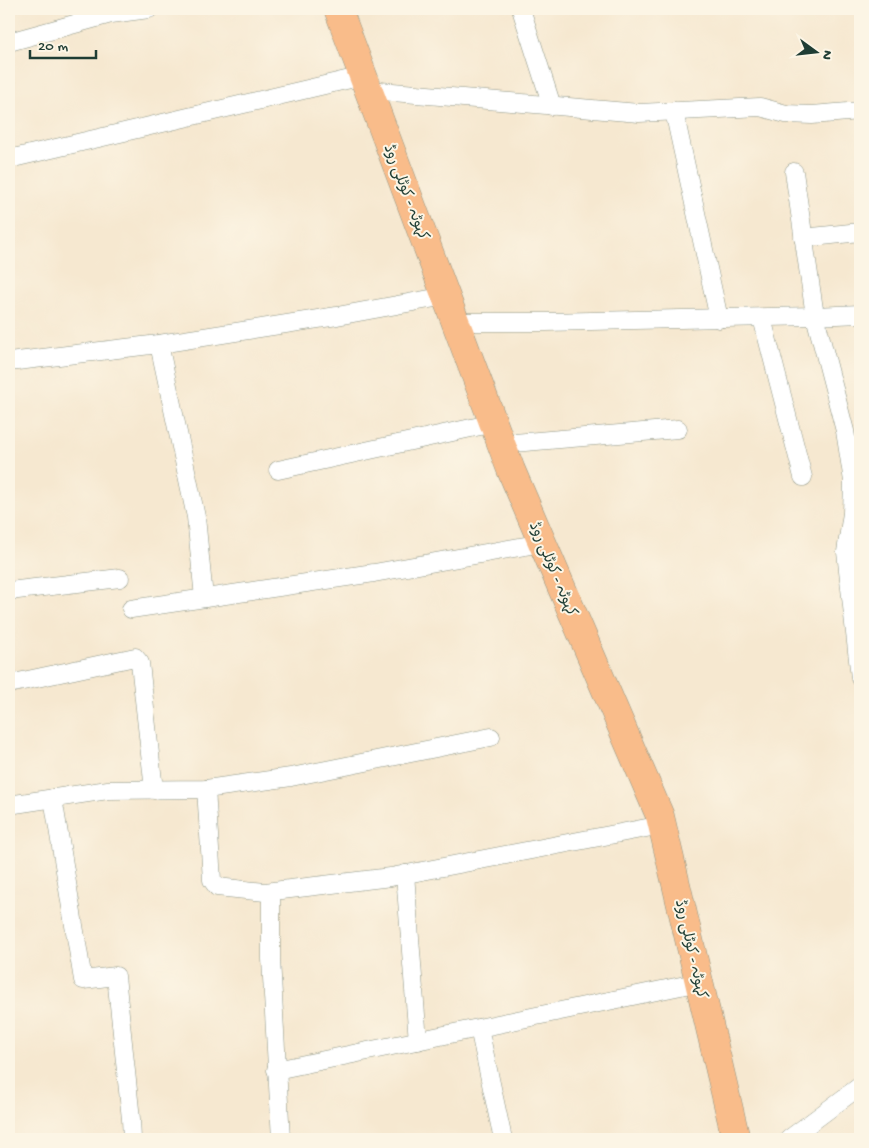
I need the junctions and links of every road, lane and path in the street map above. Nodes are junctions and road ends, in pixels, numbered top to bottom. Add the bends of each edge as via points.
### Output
1 (149, 9) edge
2 (338, 9) edge
3 (521, 9) edge
4 (9, 42) edge
5 (366, 83) junction
6 (552, 106) junction
7 (860, 110) edge
8 (674, 112) junction
9 (9, 159) edge
10 (794, 172) dead end
11 (860, 232) edge
12 (803, 238) junction
13 (446, 296) junction
14 (860, 314) edge
15 (815, 316) junction
16 (719, 318) junction
17 (762, 318) junction
18 (456, 322) junction
19 (159, 344) junction
20 (9, 362) edge
21 (678, 429) dead end
22 (498, 434) junction
23 (278, 470) dead end
24 (803, 477) dead end
25 (542, 543) junction
26 (120, 578) dead end
27 (9, 591) edge
28 (204, 598) junction
29 (131, 609) dead end
30 (860, 678) edge
31 (9, 684) edge
32 (492, 737) dead end
33 (154, 790) junction
34 (206, 790) junction
35 (53, 798) junction
36 (15, 804) dead end
37 (662, 825) junction
38 (405, 874) junction
39 (271, 892) junction
40 (700, 982) junction
41 (479, 1028) junction
42 (418, 1041) junction
43 (276, 1070) junction
44 (860, 1086) edge
45 (132, 1139) edge
46 (281, 1139) edge
47 (503, 1139) edge
48 (736, 1139) edge
49 (789, 1139) edge

1 - 4 street via 111,14
2 - 5 main road, کہوٹہ - کوٹلی روڈ
3 - 6 street
5 - 6 street
5 - 9 street
5 - 13 main road, کہوٹہ - کوٹلی روڈ
6 - 8 street via 639,113
7 - 8 street via 812,115 786,114 760,107
8 - 16 street
10 - 12 street
11 - 12 street
12 - 15 street
13 - 18 main road, کہوٹہ - کوٹلی روڈ
13 - 19 street
14 - 15 street
15 - 17 street
15 - 30 street via 845,430 853,481 846,552
16 - 17 street
16 - 18 street
17 - 24 street
18 - 22 main road, کہوٹہ - کوٹلی روڈ
19 - 20 street
19 - 28 street via 196,517
21 - 22 street
22 - 23 street
22 - 25 main road, کہوٹہ - کوٹلی روڈ
25 - 28 street via 374,573
25 - 37 main road, کہوٹہ - کوٹلی روڈ
26 - 27 street
28 - 29 street
31 - 33 street via 135,657 140,664
32 - 34 street via 291,778
33 - 34 street
33 - 35 street via 108,790
34 - 39 street via 212,880 217,887
35 - 36 street
35 - 45 street via 83,980 116,976
37 - 38 street
37 - 40 main road, کہوٹہ - کوٹلی روڈ
38 - 39 street
38 - 42 street
39 - 43 street
40 - 41 street
40 - 48 main road, کہوٹہ - کوٹلی روڈ
41 - 42 street
41 - 47 street
42 - 43 street
43 - 46 street
44 - 49 street

